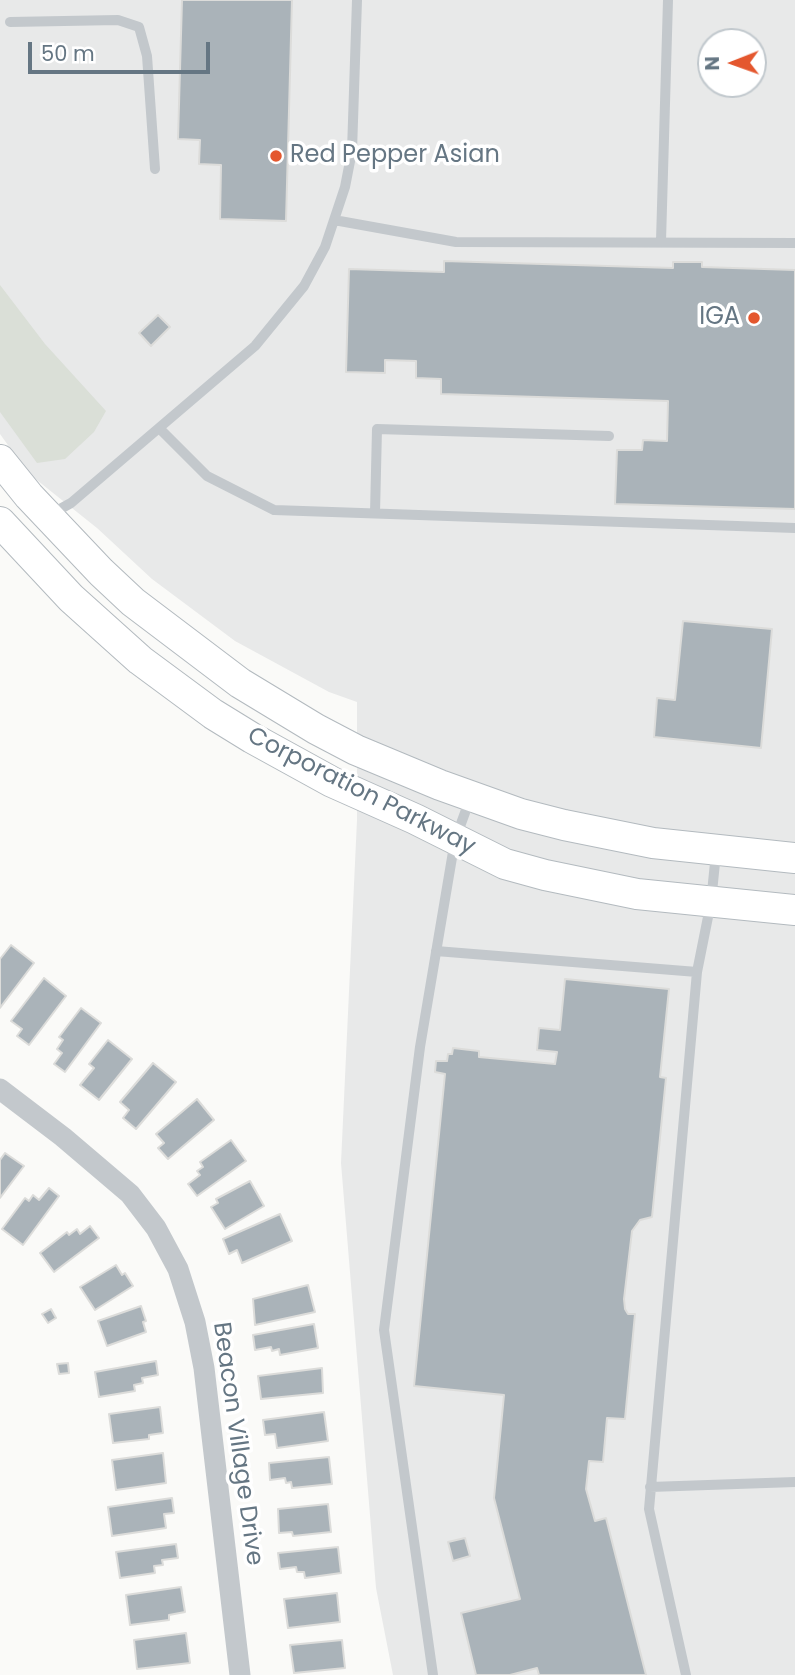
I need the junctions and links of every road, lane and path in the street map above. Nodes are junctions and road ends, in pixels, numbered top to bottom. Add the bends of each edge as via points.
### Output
1 (357, 0) edge
2 (668, 0) edge
3 (10, 22) dead end
4 (155, 169) dead end
5 (334, 220) junction
6 (661, 242) junction
7 (795, 243) edge
8 (159, 428) junction
9 (609, 436) dead end
10 (0, 460) edge
11 (375, 513) junction
12 (48, 516) junction
13 (795, 528) edge
14 (4, 532) edge
15 (471, 796) junction
16 (455, 840) junction
17 (716, 850) junction
18 (795, 858) edge
19 (711, 902) junction
20 (795, 910) edge
21 (436, 951) junction
22 (697, 972) junction
23 (0, 1088) edge
24 (795, 1482) edge
25 (650, 1488) junction
26 (240, 1675) edge
27 (433, 1675) edge
28 (686, 1675) edge

1 - 5 lane via 352,151
2 - 6 lane
3 - 4 lane via 118,20 139,27 148,56
5 - 6 lane via 456,242
5 - 8 lane via 319,262 288,308 255,345
6 - 7 lane
8 - 11 lane via 207,476 274,510
8 - 12 lane via 71,503
9 - 11 lane via 377,429
10 - 12 main road, Corporation Parkway
11 - 13 lane
12 - 14 street
12 - 15 main road, Corporation Parkway via 133,602 240,683 356,750
14 - 16 main road, Corporation Parkway via 104,629 213,714 312,771
15 - 16 lane
15 - 17 main road, Corporation Parkway via 575,828
16 - 19 main road, Corporation Parkway via 505,864 545,875 637,894
16 - 21 lane
17 - 18 main road, Corporation Parkway
17 - 19 lane
19 - 20 main road, Corporation Parkway
19 - 22 lane
21 - 22 lane
21 - 27 lane via 384,1330
22 - 25 lane
23 - 26 street, Beacon Village Drive via 130,1194 156,1228 178,1269 204,1368
24 - 25 lane
25 - 28 lane via 649,1509

